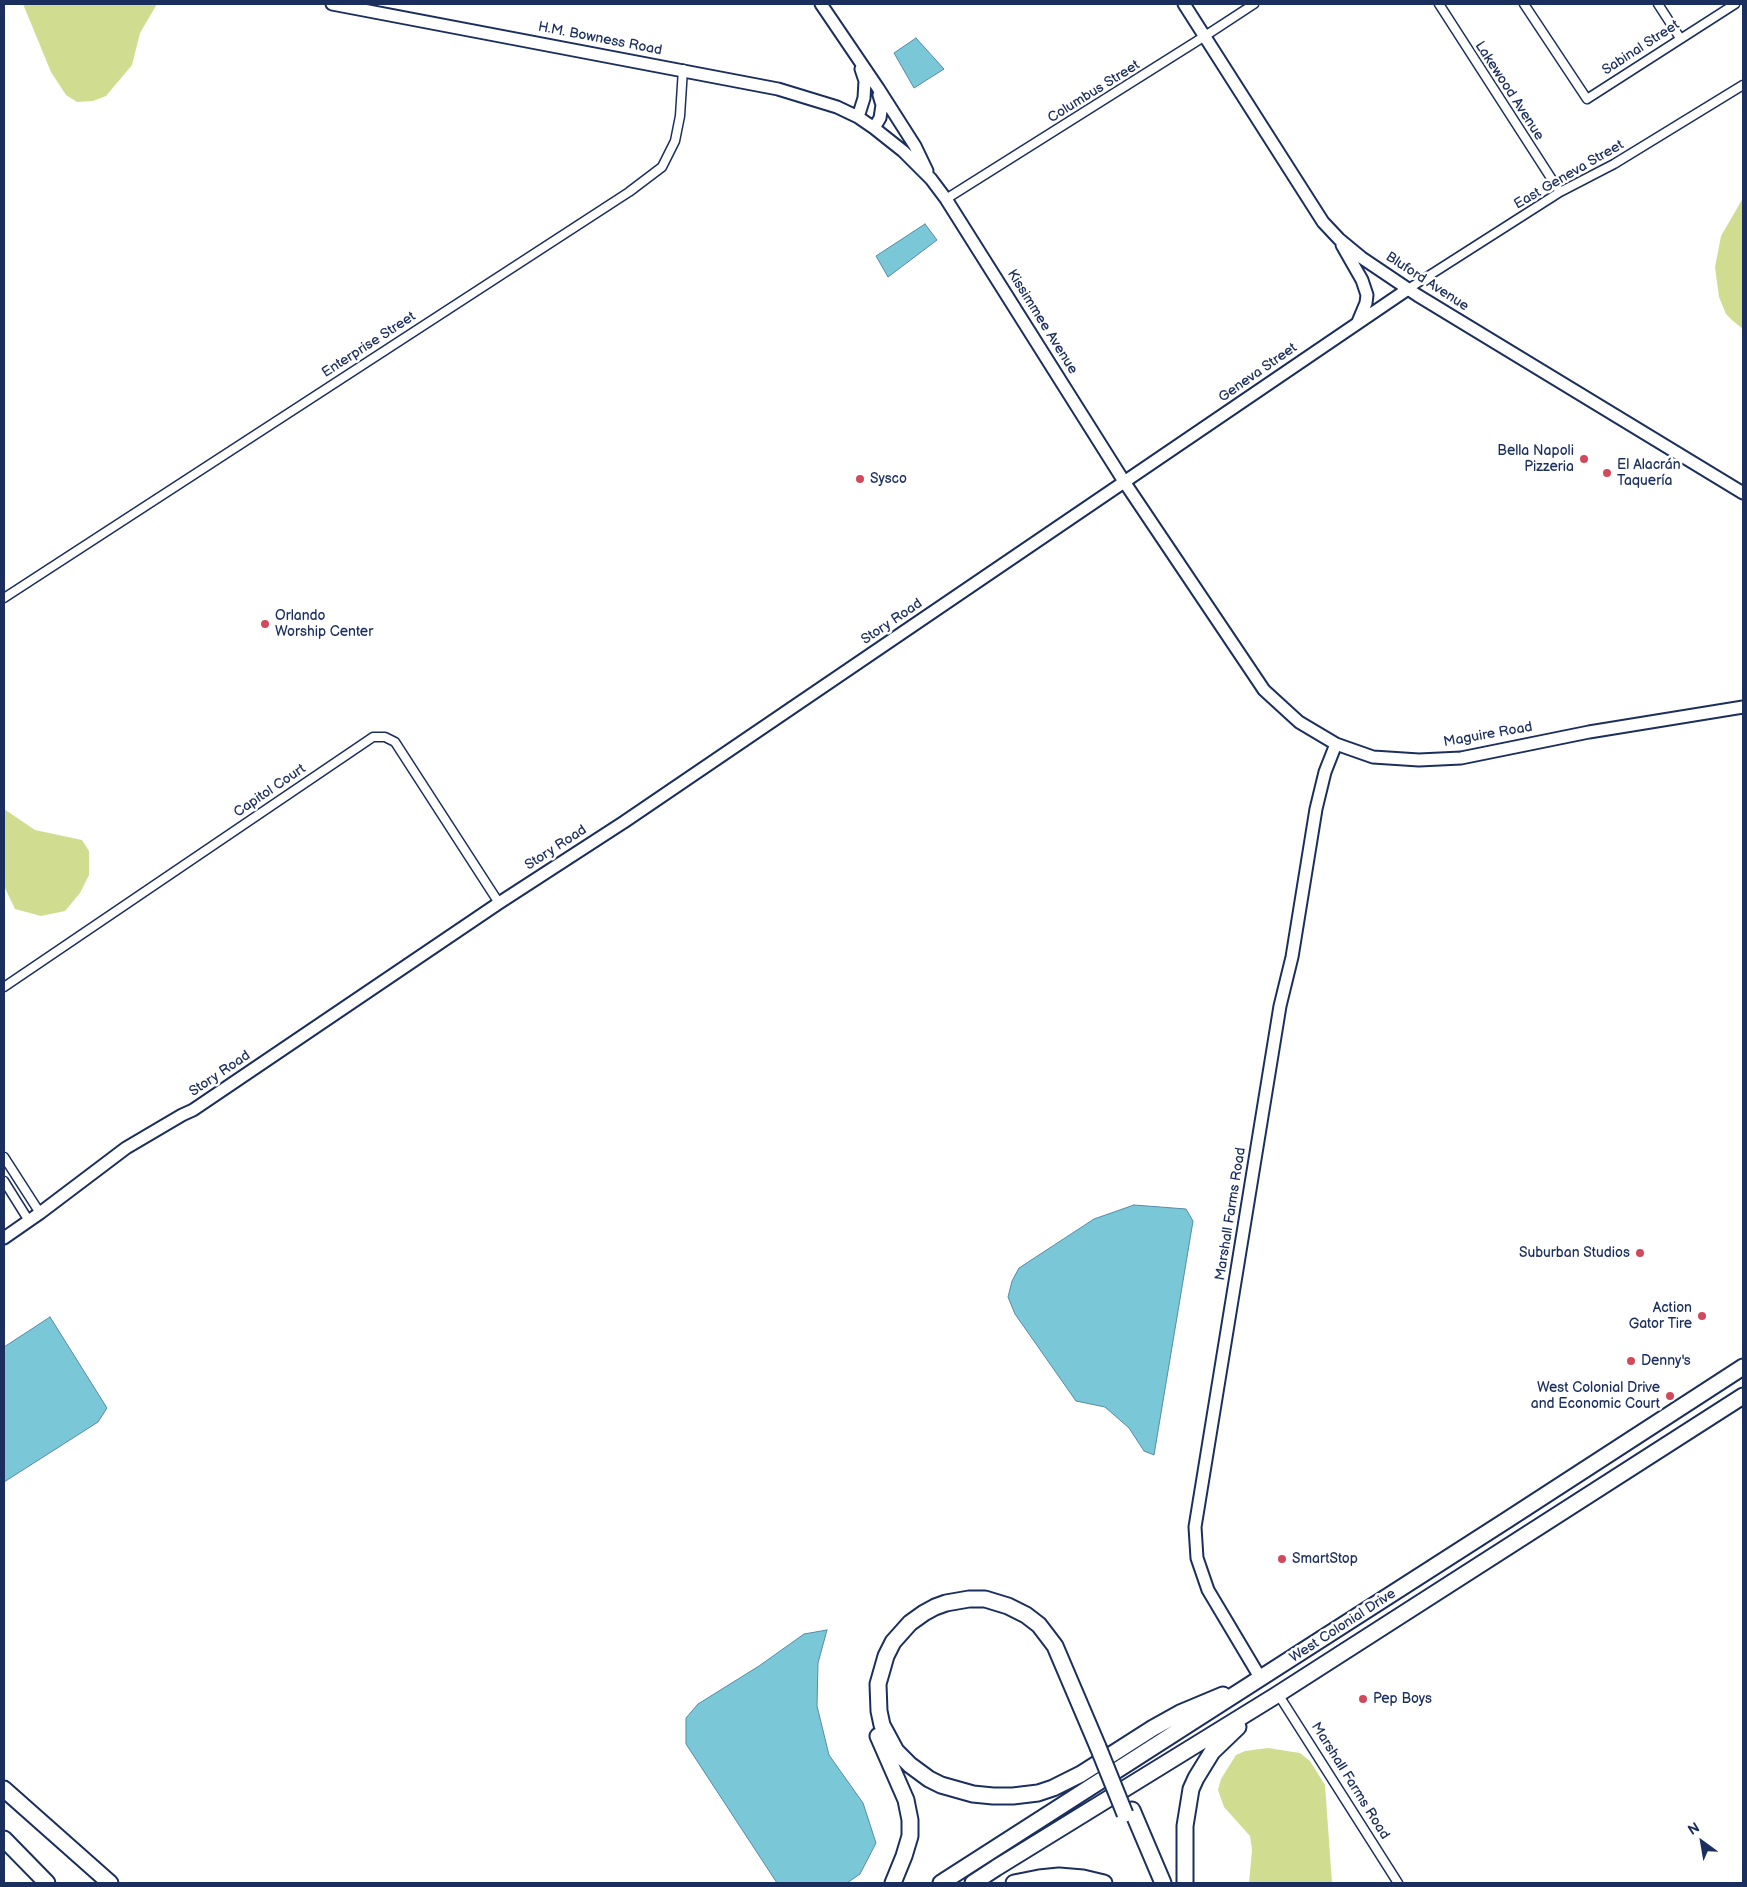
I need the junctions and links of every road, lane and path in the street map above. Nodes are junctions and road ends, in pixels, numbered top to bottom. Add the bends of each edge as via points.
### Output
1 (332, 4) edge
2 (821, 4) edge
3 (1184, 4) edge
4 (1254, 4) edge
5 (1524, 4) edge
6 (1658, 4) edge
7 (1735, 4) edge
8 (1443, 5) edge
9 (1205, 36) junction
10 (1680, 38) junction
11 (858, 61) junction
12 (683, 69) junction
13 (1743, 85) edge
14 (878, 88) junction
15 (858, 117) junction
16 (874, 128) junction
17 (931, 179) junction
18 (1560, 192) junction
19 (946, 200) junction
20 (1339, 238) junction
21 (1408, 290) junction
22 (1357, 323) junction
23 (1126, 483) junction
24 (1743, 493) edge
25 (4, 598) edge
26 (1743, 707) edge
27 (1336, 744) junction
28 (499, 903) junction
29 (4, 987) edge
30 (4, 1157) edge
31 (4, 1181) edge
32 (40, 1213) junction
33 (29, 1221) junction
34 (4, 1238) edge
35 (1743, 1367) edge
36 (1713, 1386) junction
37 (1743, 1396) edge
38 (1727, 1407) junction
39 (1261, 1678) junction
40 (1276, 1695) junction
41 (1101, 1745) junction
42 (4, 1788) edge
43 (1128, 1812) junction
44 (4, 1839) edge
45 (4, 1846) edge
46 (36, 1883) edge
47 (47, 1883) edge
48 (110, 1883) edge
49 (893, 1883) edge
50 (941, 1883) edge
51 (973, 1883) edge
52 (1014, 1883) edge
53 (1104, 1883) edge
54 (1154, 1883) edge
55 (1162, 1883) edge
56 (1185, 1883) edge
57 (1398, 1883) edge

1 - 12 street, H.M. Bowness Road
2 - 11 street, Kissimmee Avenue
3 - 9 street, Bluford Avenue
4 - 9 street, Columbus Street
5 - 10 street, Sabinal Street via 1587,99
6 - 10 street
7 - 10 street, Sabinal Street
8 - 18 street, Lakewood Avenue
9 - 19 street, Columbus Street
9 - 20 street, Bluford Avenue via 1323,222
11 - 14 street, Kissimmee Avenue
11 - 15 street, Kissimmee Avenue via 865,81
12 - 15 street, H.M. Bowness Road via 778,89 824,102
12 - 25 street, Enterprise Street via 676,141 662,166 629,192
13 - 18 street, East Geneva Street via 1614,164
14 - 16 street via 882,105
14 - 17 street, Kissimmee Avenue
15 - 16 street, Kissimmee Avenue
16 - 17 street, Kissimmee Avenue
17 - 19 street, Kissimmee Avenue
18 - 21 street, East Geneva Street
19 - 23 street, Kissimmee Avenue
20 - 21 street, Bluford Avenue
20 - 22 street via 1362,280 1366,295
21 - 22 street, Geneva Street
21 - 24 street, Bluford Avenue
22 - 23 street, Geneva Street
23 - 27 street, Maguire Road via 1264,690 1299,722
23 - 28 street, Story Road
26 - 27 street, Maguire Road via 1589,732 1461,758 1373,757
27 - 39 street, Marshall Farms Road via 1316,809 1195,1527 1197,1558 1208,1590
28 - 29 street, Capitol Court via 395,742 385,737 373,737
28 - 32 street, Story Road via 193,1110 126,1148
30 - 32 street
31 - 33 street
32 - 33 street, Story Road
33 - 34 street, Story Road
35 - 36 highway, West Colonial Drive
36 - 38 highway
36 - 39 highway, West Colonial Drive
37 - 38 highway, West Colonial Drive
38 - 40 highway, West Colonial Drive
39 - 41 highway via 1180,1713 1053,1788 1038,1793 993,1796 941,1785 910,1765 896,1751 882,1725 879,1711 878,1684 886,1656 893,1642 910,1623 935,1607 969,1599 985,1599 1008,1606 1039,1625 1055,1646
39 - 50 highway, West Colonial Drive
40 - 51 highway, West Colonial Drive
40 - 56 highway via 1219,1744 1196,1778 1191,1789 1186,1826
40 - 57 street, Marshall Farms Road
41 - 43 highway
41 - 49 highway via 1062,1642 1052,1627 1026,1606 1008,1597 986,1592 957,1592 936,1598 916,1609 897,1624 881,1648 872,1673 870,1694 875,1729 906,1800 910,1820 910,1836
42 - 48 highway
43 - 54 highway
43 - 55 highway
44 - 47 highway
45 - 46 highway
52 - 53 highway via 1059,1876

